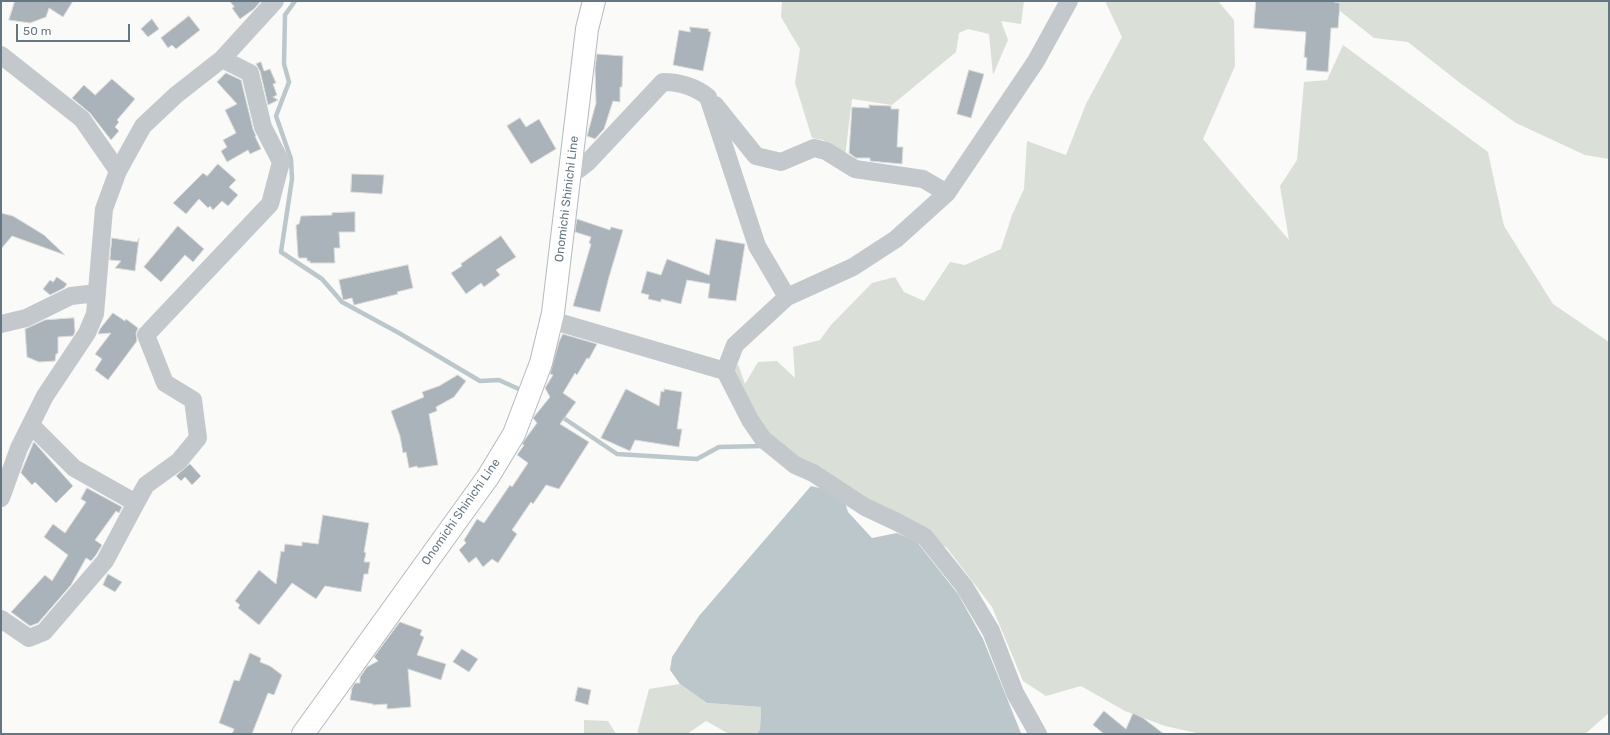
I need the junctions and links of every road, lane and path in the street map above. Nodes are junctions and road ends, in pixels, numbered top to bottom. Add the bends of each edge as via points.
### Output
1 (275, 1) edge
2 (594, 1) edge
3 (1069, 1) edge
4 (1, 55) edge
5 (222, 59) junction
6 (708, 97) junction
7 (570, 170) junction
8 (118, 171) junction
9 (947, 193) junction
10 (97, 293) junction
11 (788, 297) junction
12 (551, 320) junction
13 (1, 324) edge
14 (725, 371) junction
15 (31, 425) junction
16 (1, 498) edge
17 (136, 503) junction
18 (1, 619) edge
19 (303, 734) edge
20 (1038, 734) edge

1 - 5 street
2 - 7 main road, Onomichi Shinichi Line via 587,29
3 - 9 street via 1036,61
4 - 8 street via 82,120
5 - 8 street via 176,95 143,126
5 - 17 street via 250,72 263,127 281,162 270,204 146,335 165,383 193,400 198,438 179,461 146,485
6 - 7 street via 697,88 675,82 663,82 587,163 578,170
6 - 9 street via 756,156 781,162 814,148 826,151 854,169 923,179
6 - 11 street via 757,246
7 - 12 main road, Onomichi Shinichi Line
8 - 10 street via 104,208
9 - 11 street via 896,239 853,267
10 - 13 street via 71,296 26,318
10 - 15 street via 95,314 87,333 45,396
11 - 14 street via 735,346
12 - 14 street
12 - 19 main road, Onomichi Shinichi Line via 540,363 514,434 488,478
14 - 20 street via 750,420 767,442 795,465 813,473 865,507 925,537 964,586 991,631 1015,693
15 - 16 street
15 - 17 street via 74,468
17 - 18 street via 105,561 44,632 28,638

